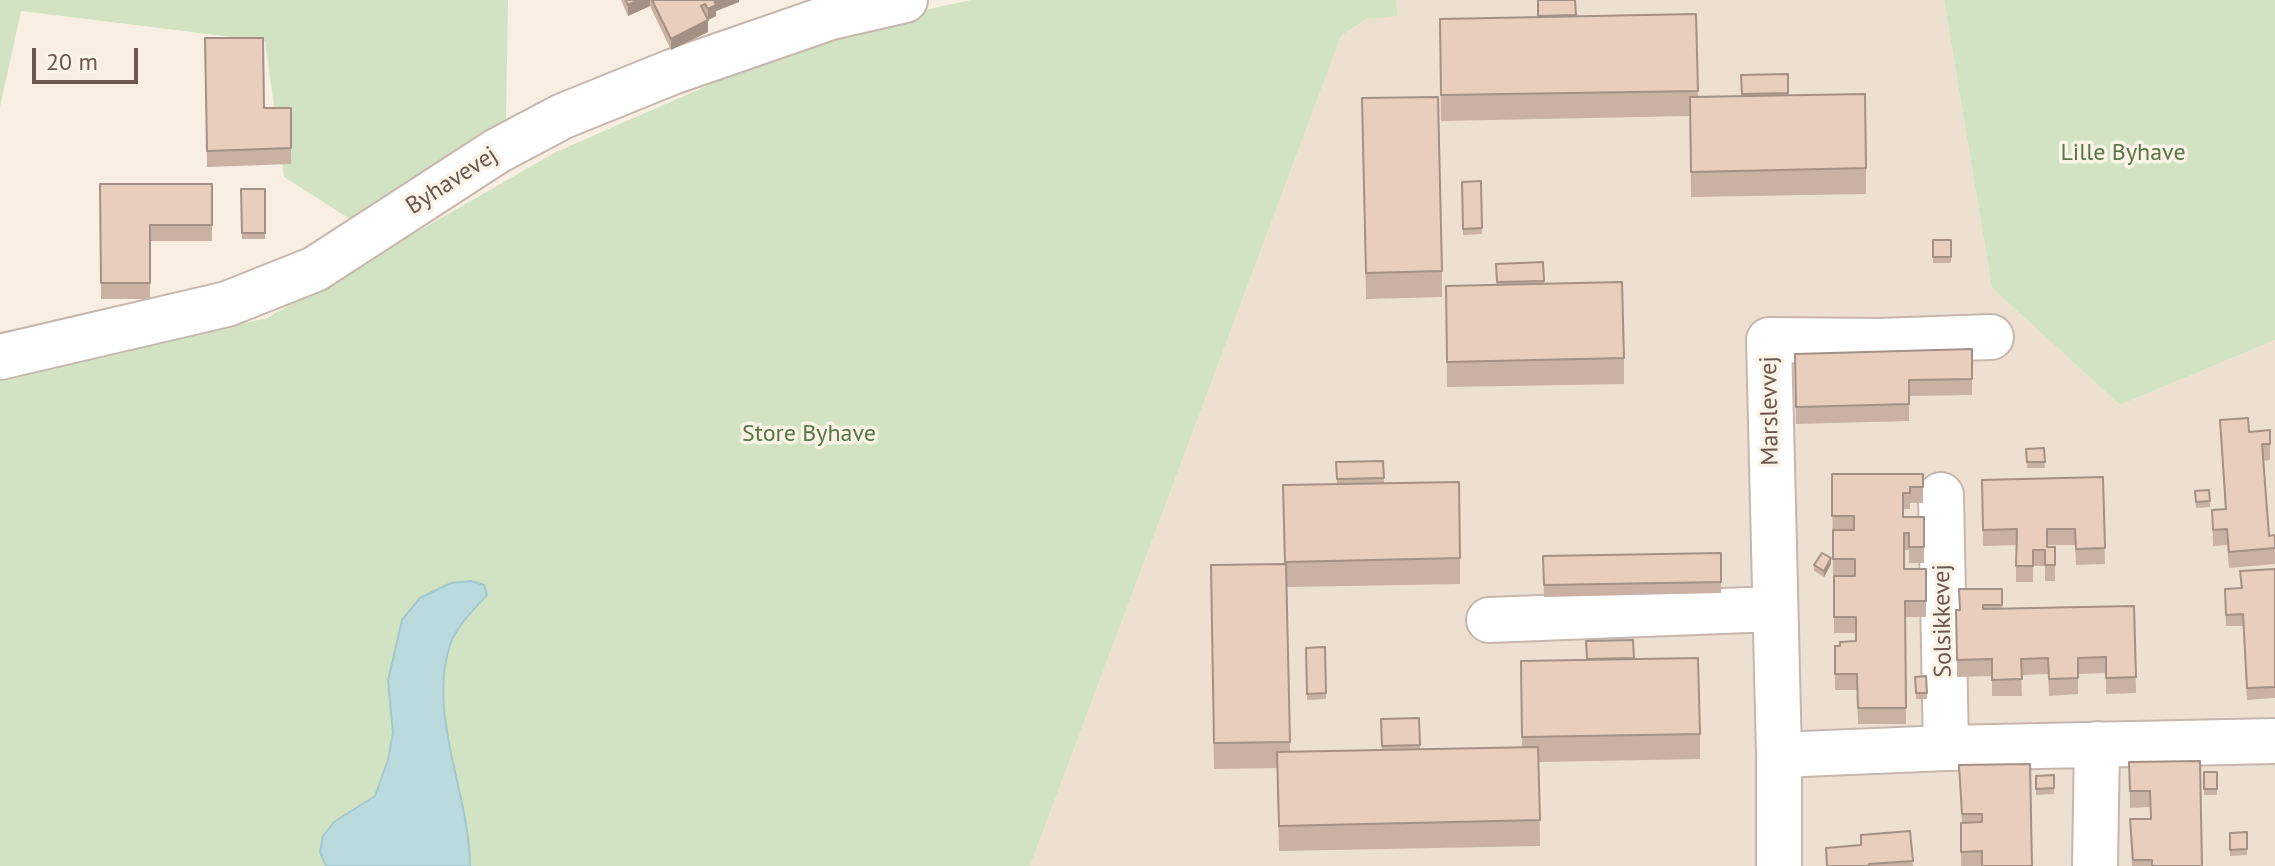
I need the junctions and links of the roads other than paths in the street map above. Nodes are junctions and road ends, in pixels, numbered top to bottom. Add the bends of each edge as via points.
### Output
1 (905, 0) edge
2 (1991, 337) dead end
3 (0, 357) edge
4 (1941, 495) dead end
5 (1774, 609) junction
6 (1489, 620) dead end
7 (2275, 741) edge
8 (2097, 744) junction
9 (1946, 748) junction
10 (1779, 755) junction
11 (1779, 866) edge
12 (2095, 866) edge

1 - 3 street, Byhavevej via 831,17 563,116 497,151 315,269 227,304
2 - 5 street, Marslevvej via 1769,340
4 - 9 street, Solsikkevej
5 - 6 street
5 - 10 street, Marslevvej
7 - 8 street
8 - 9 street
8 - 12 street
9 - 10 street
10 - 11 street, Marslevvej

